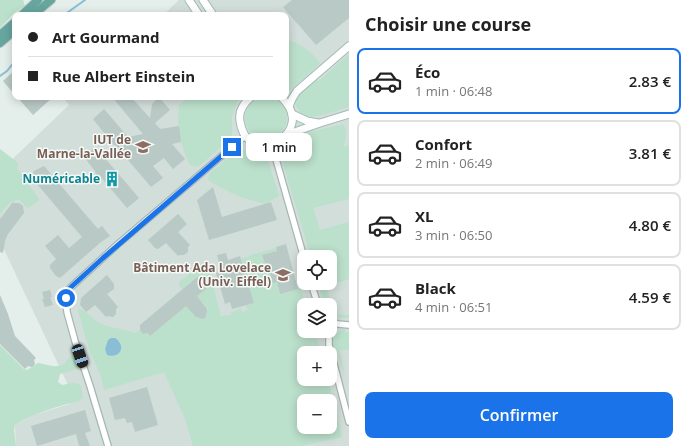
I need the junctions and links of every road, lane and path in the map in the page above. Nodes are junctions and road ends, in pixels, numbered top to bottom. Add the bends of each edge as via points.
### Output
1 (38, 0) edge
2 (51, 0) edge
3 (189, 0) edge
4 (203, 0) edge
5 (25, 12) edge
6 (37, 12) edge
7 (197, 12) edge
8 (211, 12) edge
9 (12, 25) edge
10 (12, 33) edge
11 (0, 35) edge
12 (0, 43) edge
13 (349, 46) edge
14 (297, 91) junction
15 (289, 94) edge
16 (247, 100) edge
17 (284, 100) edge
18 (290, 106) junction
19 (292, 114) junction
20 (349, 114) edge
21 (320, 123) junction
22 (286, 135) junction
23 (245, 136) junction
24 (272, 145) junction
25 (302, 250) edge
26 (337, 324) edge
27 (349, 325) edge
28 (329, 338) edge
29 (349, 422) edge
30 (108, 446) edge

1 - 5 main road
2 - 6 main road
3 - 7 street
4 - 8 street
9 - 11 main road
10 - 12 main road
13 - 14 street
14 - 15 street
14 - 18 street
16 - 23 street via 239,118
17 - 18 street
18 - 19 street
19 - 21 street via 307,122
19 - 22 street via 290,129
20 - 21 street
21 - 22 street
22 - 24 street
23 - 24 street via 258,144
23 - 30 street via 70,288 66,298 67,312
24 - 25 street
26 - 27 street
28 - 29 street via 329,345

